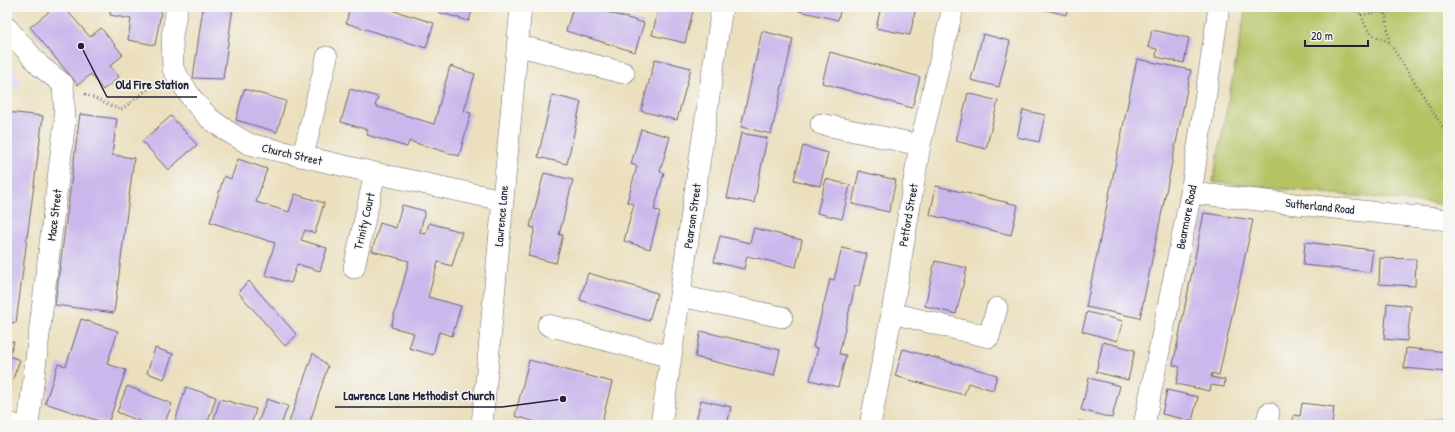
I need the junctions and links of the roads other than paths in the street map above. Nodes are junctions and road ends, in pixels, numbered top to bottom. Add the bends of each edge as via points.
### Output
1 (177, 7) edge
2 (520, 7) edge
3 (722, 7) edge
4 (953, 7) edge
5 (1219, 7) edge
6 (7, 28) edge
7 (517, 45) junction
8 (327, 57) dead end
9 (624, 73) dead end
10 (821, 124) dead end
11 (920, 145) junction
12 (303, 156) junction
13 (375, 173) junction
14 (1191, 193) junction
15 (502, 200) junction
16 (1448, 220) edge
17 (354, 268) dead end
18 (680, 296) junction
19 (997, 308) dead end
20 (892, 313) junction
21 (782, 317) dead end
22 (548, 325) dead end
23 (671, 357) junction
24 (7, 423) edge
25 (15, 425) edge
26 (28, 425) edge
27 (482, 425) edge
28 (661, 425) edge
29 (870, 425) edge
30 (1144, 425) edge

1 - 12 street, Church Street via 172,37 173,69 193,100 209,118 249,144
2 - 7 street, Lawrence Lane
3 - 18 street, Pearson Street
4 - 11 street, Petford Street
5 - 14 street, Bearmore Road
6 - 26 street, Mace Street via 40,66 63,84 65,121
7 - 9 street
7 - 15 street, Lawrence Lane
8 - 12 street
10 - 11 street
11 - 20 street, Petford Street
12 - 13 street, Church Street
13 - 15 street, Church Street
13 - 17 street, Trinity Court
14 - 16 street, Sutherland Road
14 - 30 street, Bearmore Road
15 - 27 street, Lawrence Lane
18 - 21 street
18 - 23 street, Pearson Street
19 - 20 street via 989,337
20 - 29 street, Petford Street
22 - 23 street
23 - 28 street, Pearson Street
24 - 25 street

